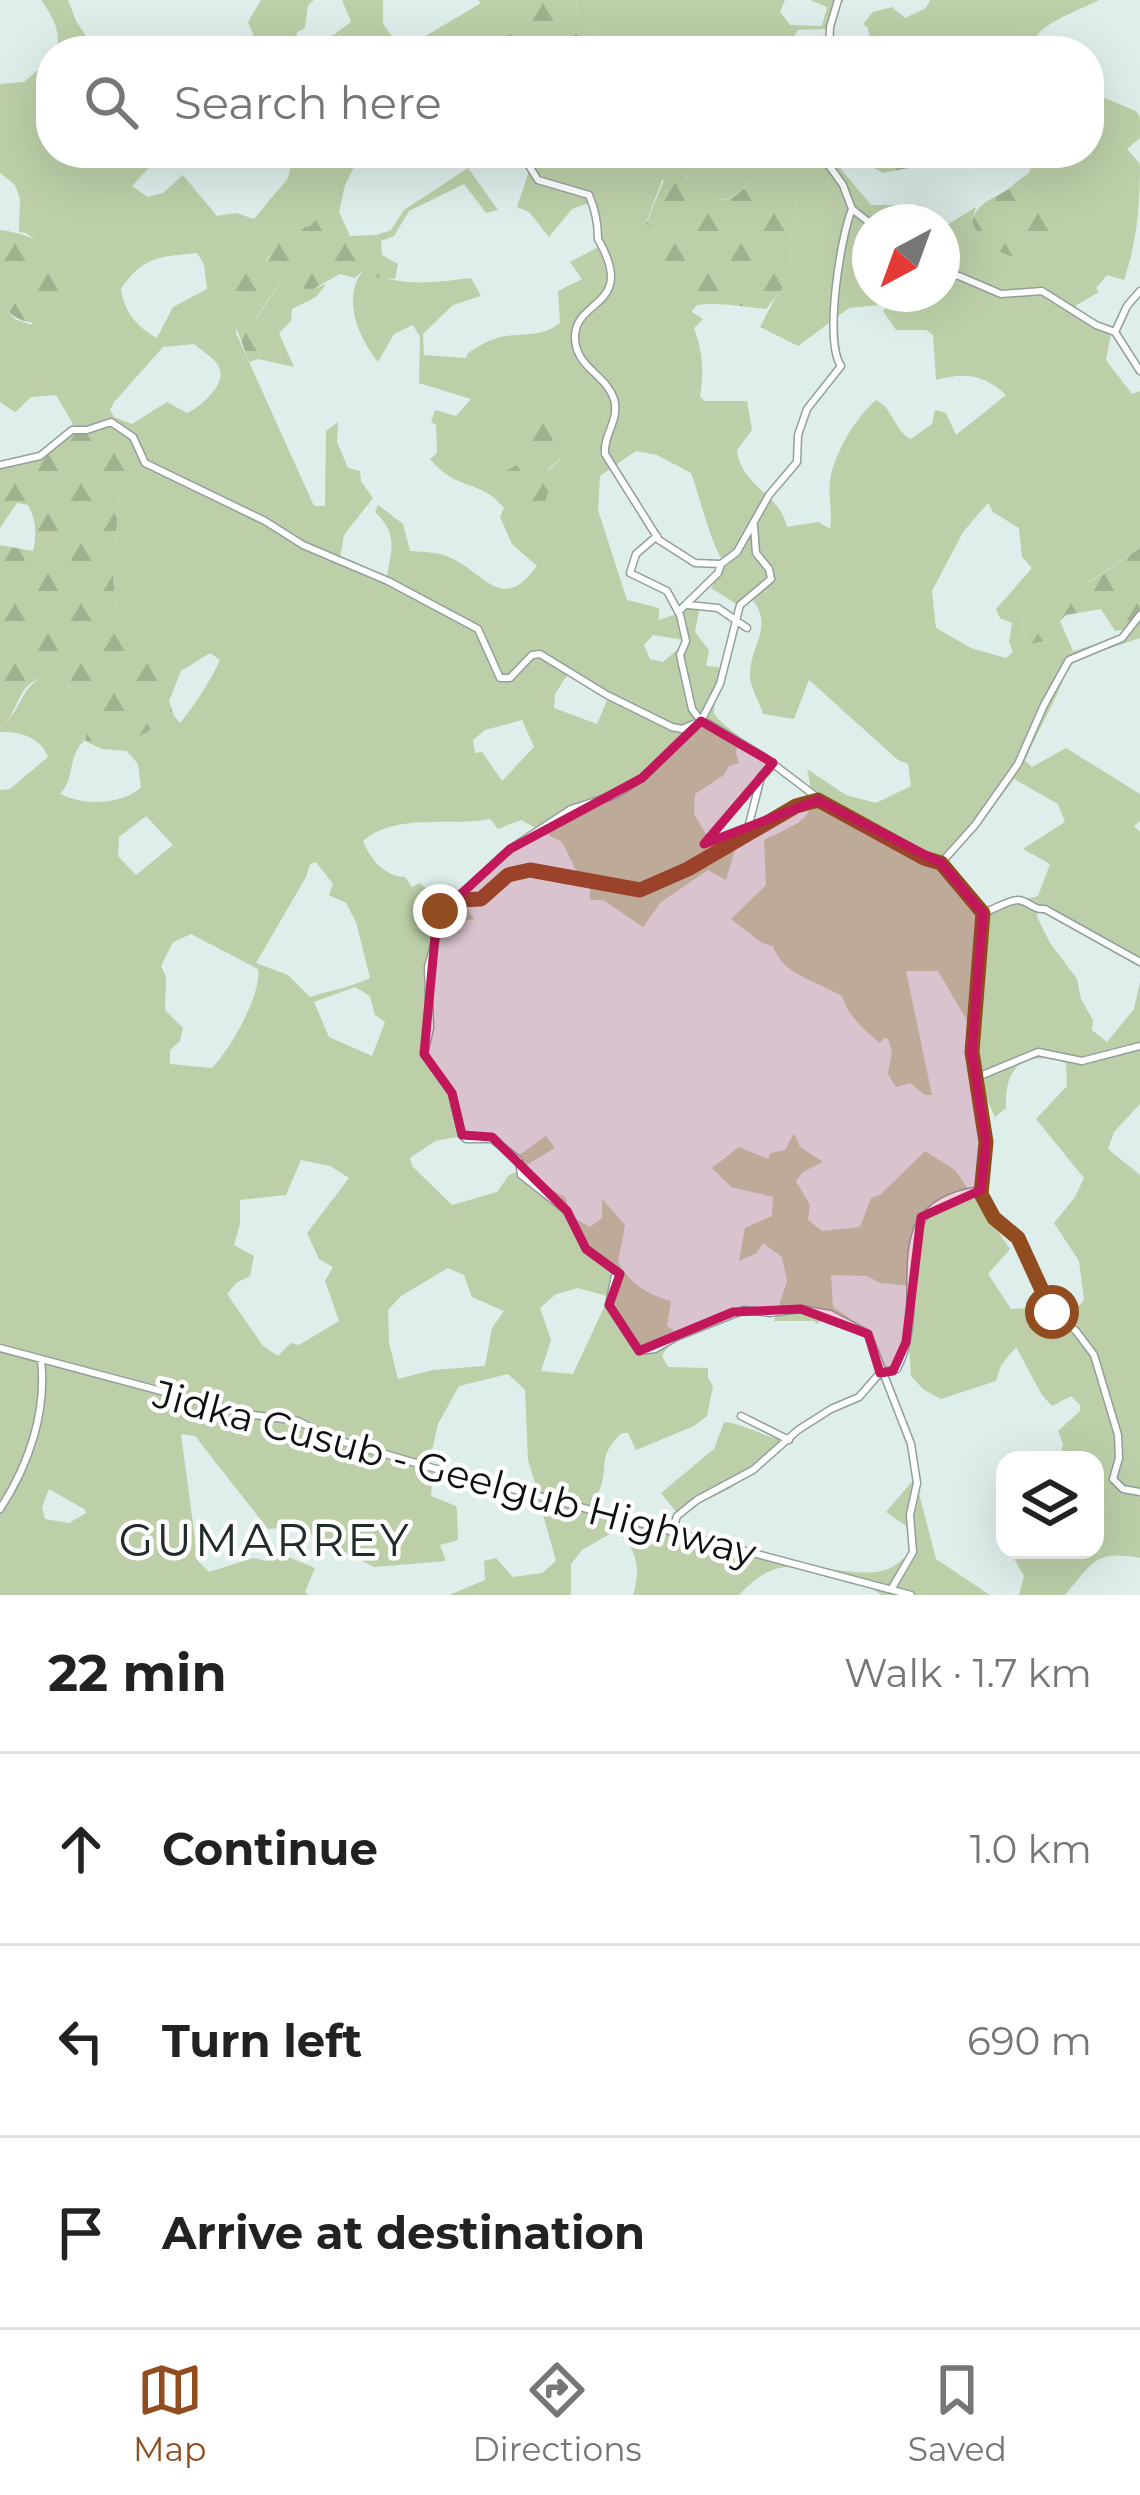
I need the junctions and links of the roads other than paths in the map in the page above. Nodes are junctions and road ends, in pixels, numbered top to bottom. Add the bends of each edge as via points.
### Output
1 (838, 0) edge
2 (830, 36) edge
3 (530, 168) edge
4 (831, 168) edge
5 (852, 209) joint
6 (960, 280) edge
7 (1140, 291) edge
8 (1115, 332) junction
9 (1140, 371) edge
10 (0, 465) edge
11 (754, 526) junction
12 (657, 536) junction
13 (721, 564) junction
14 (688, 605) junction
15 (678, 612) junction
16 (1140, 615) edge
17 (737, 623) junction
18 (747, 628) dead end
19 (701, 721) junction
20 (772, 764) junction
21 (818, 800) junction
22 (746, 836) junction
23 (941, 863) junction
24 (458, 900) junction
25 (983, 913) junction
26 (1140, 962) edge
27 (1140, 1046) edge
28 (975, 1078) junction
29 (981, 1190) junction
30 (0, 1348) edge
31 (41, 1360) junction
32 (880, 1373) junction
33 (741, 1416) dead end
34 (789, 1440) junction
35 (1140, 1492) edge
36 (0, 1509) edge
37 (673, 1530) junction
38 (892, 1588) junction
39 (911, 1595) edge

1 - 2 street
3 - 12 street via 538,180 592,199 613,274 600,303 577,324 575,345 613,396 605,454
4 - 5 street
5 - 11 street via 832,310 841,366 814,395 797,462
6 - 8 street via 1001,294 1042,291
7 - 8 street
8 - 9 street
10 - 19 street via 40,456 72,430 111,422 134,437 145,463 478,629 500,678 539,654 672,728
11 - 13 street
11 - 17 street via 756,553 771,579 740,605
12 - 13 street via 695,562
12 - 15 street via 636,554 630,573 664,589
13 - 14 street
14 - 15 street
14 - 17 street via 718,608
15 - 19 street via 686,641 680,655
16 - 23 street via 1122,638 1069,660 1018,764
17 - 18 street
17 - 19 street
19 - 20 street
19 - 24 street via 642,778 571,809 510,849
20 - 21 street
20 - 22 street
21 - 22 street
21 - 23 street
22 - 24 street via 640,890 530,870 508,875 481,899
23 - 25 street
24 - 32 street via 437,916 424,1054 452,1093 462,1135 492,1138 519,1160 521,1175 567,1211 586,1249 616,1270 609,1305 639,1351 733,1312 802,1309 868,1334
25 - 26 street via 1022,901
25 - 28 street
27 - 28 street via 1082,1061 1038,1052
28 - 29 street via 986,1142
29 - 32 street via 954,1195 921,1217 901,1365
29 - 35 street via 994,1218 1018,1238 1052,1312 1094,1355 1118,1435 1113,1479
30 - 31 street, Jidka Cusub - Geelgub Highway
31 - 36 street via 45,1391 33,1440
31 - 37 street, Jidka Cusub - Geelgub Highway via 298,1421 433,1468
32 - 34 street via 859,1397
32 - 38 street via 911,1444 917,1483 913,1552
33 - 34 street
34 - 37 street via 685,1509
37 - 38 street, Jidka Cusub - Geelgub Highway
38 - 39 street, Jidka Cusub - Geelgub Highway

